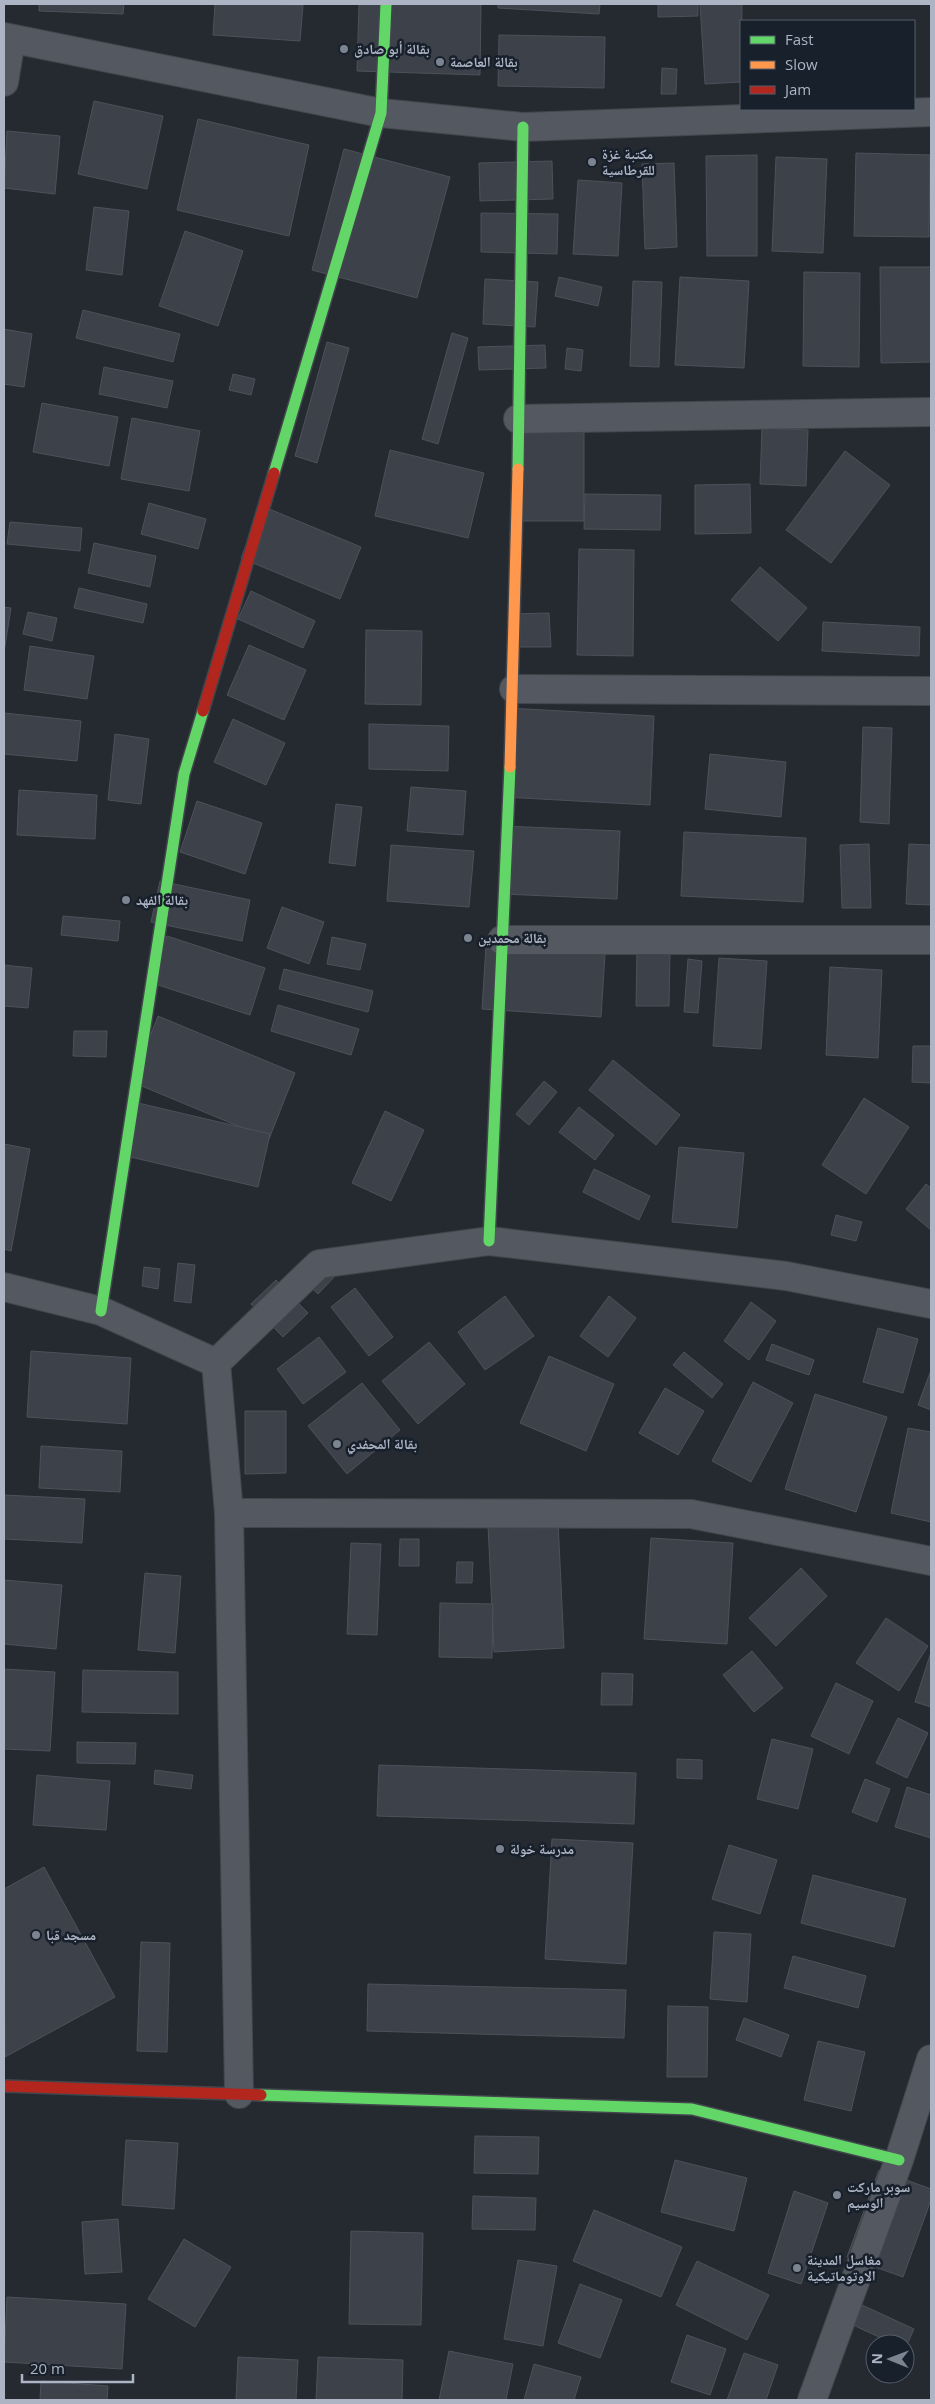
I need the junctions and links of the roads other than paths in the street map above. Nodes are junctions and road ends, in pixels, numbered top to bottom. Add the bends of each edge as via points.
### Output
1 (386, 4) edge
2 (8, 38) edge
3 (4, 82) edge
4 (931, 112) edge
5 (381, 113) junction
6 (523, 127) junction
7 (931, 412) edge
8 (518, 418) junction
9 (514, 689) junction
10 (931, 691) edge
11 (502, 940) junction
12 (931, 940) edge
13 (489, 1241) junction
14 (4, 1287) edge
15 (931, 1304) edge
16 (101, 1311) junction
17 (216, 1363) junction
18 (228, 1513) junction
19 (931, 1561) edge
20 (931, 2059) edge
21 (4, 2086) edge
22 (239, 2094) junction
23 (898, 2160) junction
24 (812, 2400) edge

1 - 5 street
2 - 3 street
2 - 5 street
4 - 6 street
5 - 6 street
5 - 16 street via 184,774
6 - 8 street
7 - 8 street
8 - 9 street
9 - 10 street
9 - 11 street
11 - 12 street
11 - 13 street
13 - 15 street via 786,1276
13 - 17 street via 319,1264
14 - 16 street
16 - 17 street
17 - 18 street
18 - 19 street via 691,1514
18 - 22 street
20 - 23 street
21 - 22 street
22 - 23 street via 692,2109
23 - 24 street

